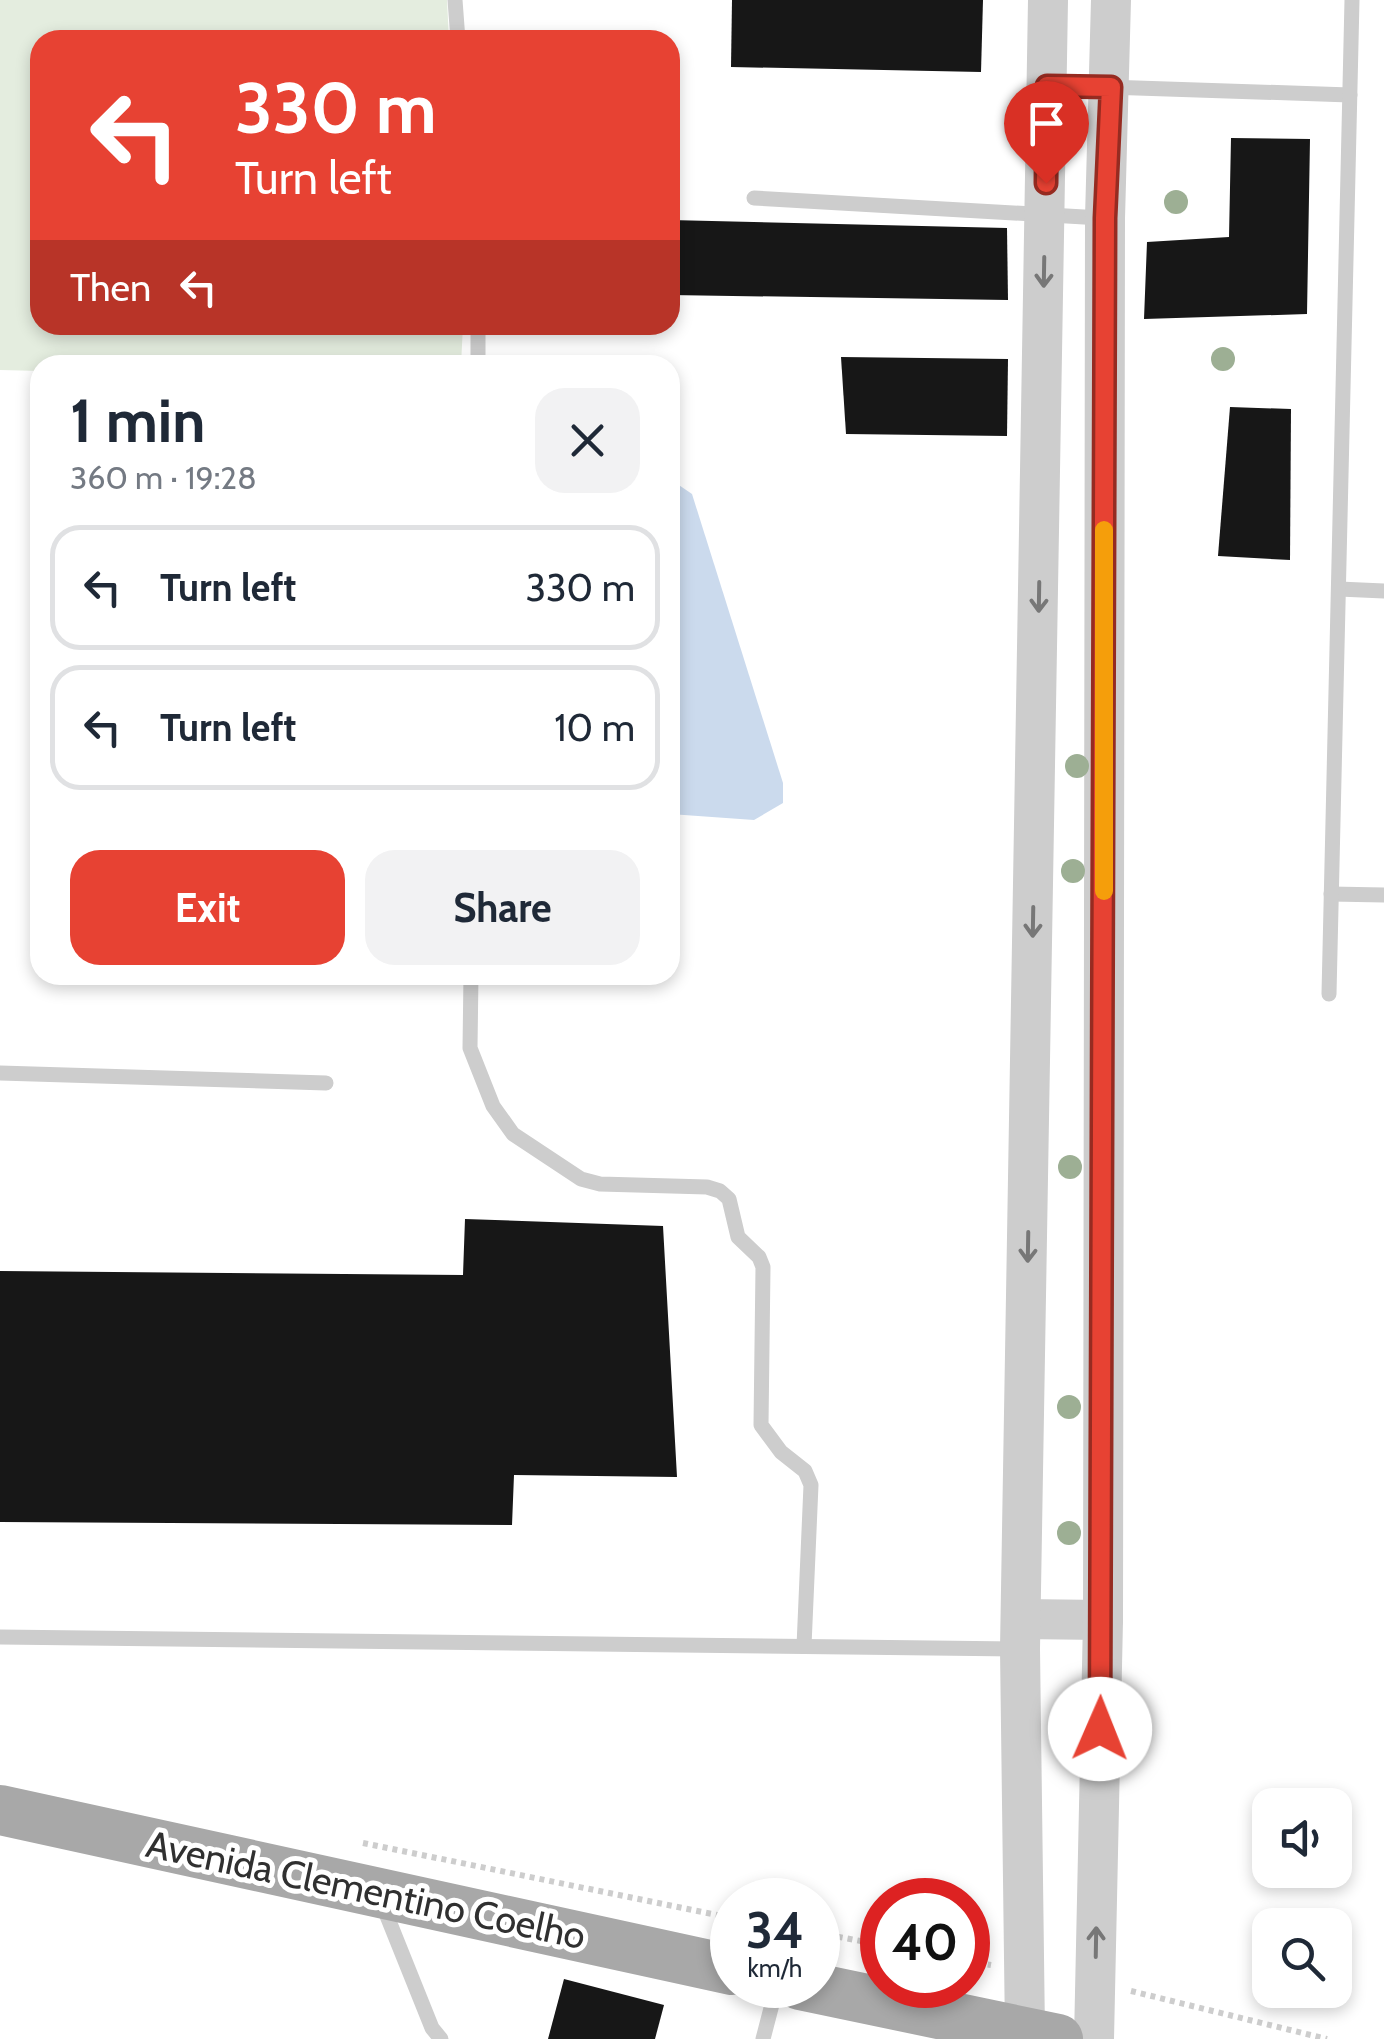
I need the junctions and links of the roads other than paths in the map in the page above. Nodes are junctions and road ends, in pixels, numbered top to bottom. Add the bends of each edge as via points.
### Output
1 (455, 0) edge
2 (1048, 0) edge
3 (1111, 0) edge
4 (1352, 0) edge
5 (457, 30) edge
6 (1047, 86) junction
7 (1111, 87) junction
8 (1350, 95) junction
9 (754, 198) dead end
10 (1046, 216) junction
11 (1105, 218) junction
12 (1339, 590) junction
13 (1384, 592) edge
14 (1331, 894) junction
15 (1384, 896) edge
16 (471, 985) edge
17 (1329, 994) dead end
18 (0, 1073) edge
19 (326, 1083) dead end
20 (1102, 1620) junction
21 (1021, 1634) junction
22 (0, 1637) edge
23 (804, 1646) junction
24 (0, 1810) edge
25 (378, 1893) junction
26 (710, 1965) edge
27 (840, 1993) edge
28 (771, 2008) edge
29 (1042, 2036) edge
30 (440, 2039) edge
31 (763, 2039) edge
32 (1094, 2039) edge

1 - 5 lane
2 - 6 street
3 - 7 street
4 - 8 lane
6 - 7 lane
6 - 10 street
7 - 8 lane
7 - 11 street
8 - 12 lane
9 - 10 lane
10 - 11 lane
10 -> 21 street
11 - 20 street
12 - 13 lane
12 - 14 lane
14 - 15 lane
14 - 17 lane
16 - 23 lane via 470,1048 492,1106 513,1134 581,1179 720,1190 729,1199 738,1238 759,1256 761,1425 811,1485
18 - 19 lane
20 - 21 street
32 -> 20 street
21 - 23 lane
21 - 29 street via 1024,1971
22 - 23 lane
24 - 25 main road, Avenida Clementino Coelho
25 - 26 main road, Avenida Clementino Coelho
25 - 30 lane
27 - 29 main road
28 - 31 lane

